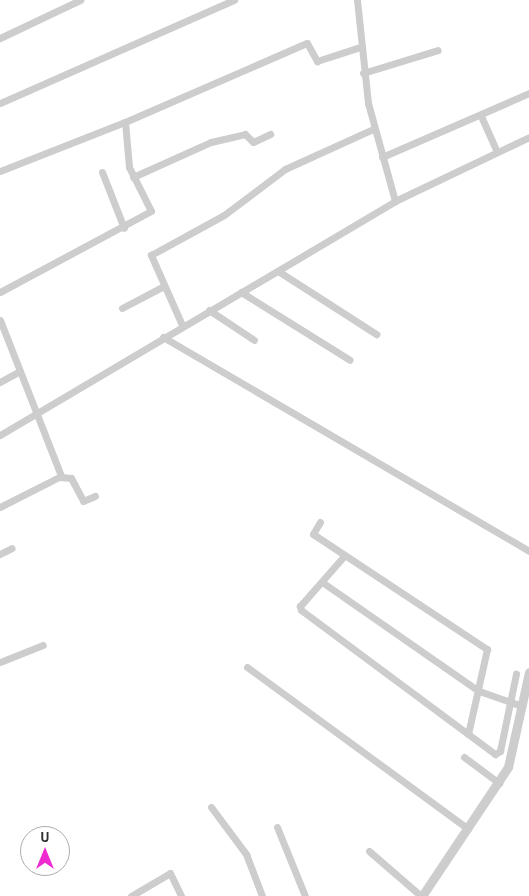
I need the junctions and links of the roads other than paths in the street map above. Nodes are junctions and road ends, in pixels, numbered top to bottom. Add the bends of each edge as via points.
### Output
1 (80, 0) edge
2 (234, 0) edge
3 (357, 0) edge
4 (0, 38) edge
5 (360, 47) junction
6 (438, 50) dead end
7 (363, 73) junction
8 (529, 93) edge
9 (0, 103) edge
10 (481, 116) junction
11 (125, 122) junction
12 (373, 129) junction
13 (270, 134) dead end
14 (529, 137) edge
15 (497, 152) junction
16 (382, 157) junction
17 (0, 171) edge
18 (102, 172) dead end
19 (133, 177) junction
20 (395, 201) junction
21 (124, 228) junction
22 (278, 271) junction
23 (164, 286) junction
24 (0, 292) edge
25 (241, 292) junction
26 (122, 308) dead end
27 (209, 310) junction
28 (0, 320) edge
29 (182, 325) junction
30 (376, 334) dead end
31 (163, 337) junction
32 (254, 340) dead end
33 (350, 360) dead end
34 (18, 372) junction
35 (0, 382) edge
36 (36, 413) junction
37 (0, 435) edge
38 (60, 477) junction
39 (95, 496) dead end
40 (0, 507) edge
41 (320, 522) dead end
42 (12, 548) dead end
43 (529, 551) edge
44 (0, 554) edge
45 (344, 556) junction
46 (322, 582) junction
47 (43, 645) dead end
48 (0, 662) edge
49 (247, 667) dead end
50 (529, 672) edge
51 (516, 674) dead end
52 (479, 691) junction
53 (510, 702) junction
54 (522, 706) junction
55 (468, 734) junction
56 (464, 757) dead end
57 (499, 783) junction
58 (210, 807) dead end
59 (277, 827) dead end
60 (468, 829) junction
61 (369, 851) dead end
62 (131, 896) edge
63 (181, 896) edge
64 (262, 896) edge
65 (305, 896) edge
66 (422, 896) edge

1 - 4 street
2 - 9 street
3 - 5 street
5 - 7 street
5 - 11 street via 317,61 307,43
6 - 7 street
7 - 12 street
8 - 10 street
10 - 15 street
10 - 16 street
11 - 17 street
11 - 19 street
12 - 16 street
12 - 23 street via 285,169 224,214 151,255
13 - 19 street via 253,142 245,134 211,142
14 - 15 street
15 - 20 street
16 - 20 street
18 - 21 street
19 - 21 street via 151,212
20 - 22 street
21 - 24 street
22 - 25 street
22 - 30 street
23 - 26 street
23 - 29 street
25 - 27 street
25 - 33 street
27 - 29 street
27 - 32 street
28 - 34 street
29 - 31 street
31 - 36 street
31 - 43 street
34 - 35 street
34 - 36 street
36 - 37 street
36 - 38 street
38 - 39 street via 71,478 83,501
38 - 40 street
41 - 45 street via 312,533
42 - 44 street
45 - 46 street
45 - 52 street via 487,648
46 - 52 street
46 - 55 street via 300,606 301,610
47 - 48 street
49 - 60 street
50 - 54 street
51 - 53 street
52 - 53 street
52 - 55 street
53 - 54 street
53 - 55 street via 499,754
54 - 57 street via 514,751
56 - 57 street
57 - 60 street
58 - 64 street via 246,854
59 - 65 street
60 - 66 street
61 - 66 street
62 - 63 street via 170,873

